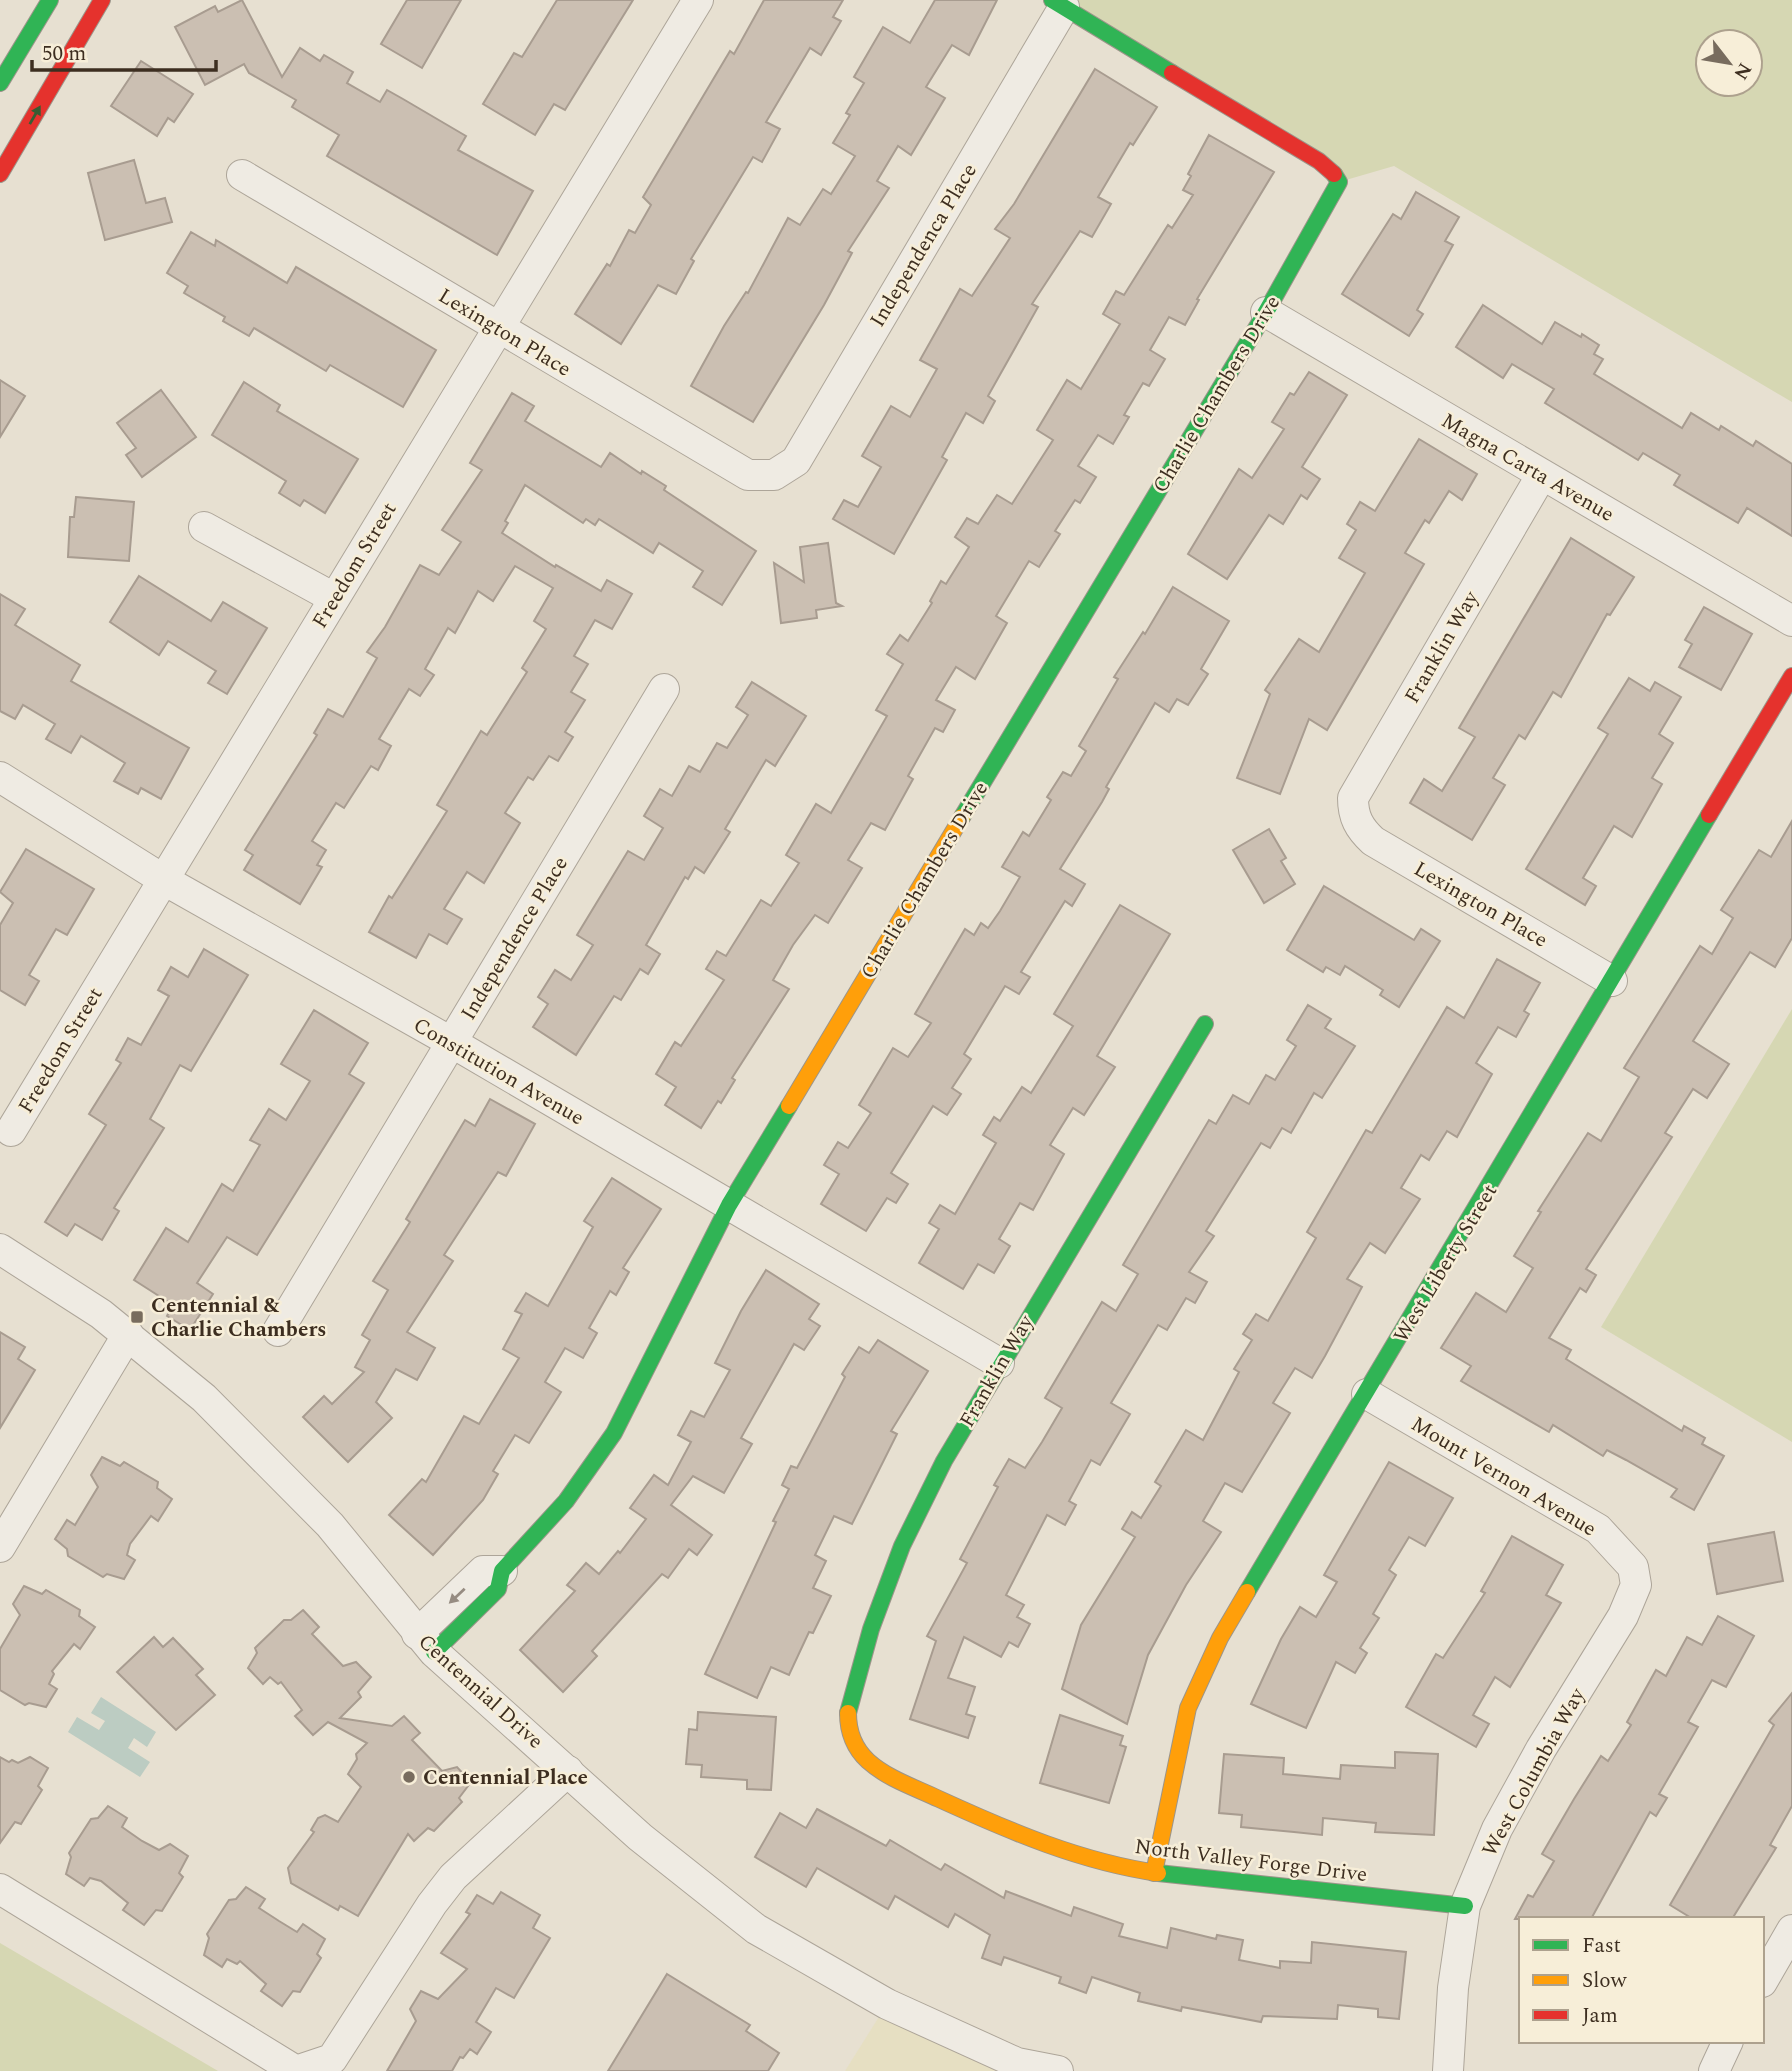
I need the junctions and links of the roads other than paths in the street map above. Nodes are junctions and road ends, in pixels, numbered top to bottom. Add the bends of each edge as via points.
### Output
1 (50, 0) edge
2 (102, 0) edge
3 (698, 0) edge
4 (1058, 3) edge
5 (0, 83) edge
6 (0, 174) edge
7 (242, 175) dead end
8 (1266, 312) junction
9 (499, 329) junction
10 (774, 475) joint
11 (1541, 475) junction
12 (204, 527) dead end
13 (334, 598) junction
14 (1792, 621) edge
15 (1792, 676) edge
16 (664, 689) dead end
17 (0, 776) edge
18 (1356, 821) joint
19 (164, 880) junction
20 (1612, 981) junction
21 (1205, 1024) dead end
22 (451, 1042) junction
23 (11, 1131) dead end
24 (729, 1205) junction
25 (0, 1249) edge
26 (278, 1331) dead end
27 (128, 1334) junction
28 (999, 1363) junction
29 (1367, 1394) junction
30 (0, 1547) edge
31 (1633, 1567) joint
32 (502, 1571) joint
33 (425, 1643) junction
34 (853, 1742) joint
35 (568, 1771) junction
36 (1154, 1873) junction
37 (0, 1889) edge
38 (1465, 1906) junction
39 (1792, 1930) edge
40 (1764, 1979) edge
41 (1727, 2043) edge
42 (1015, 2067) edge
43 (1058, 2071) edge
44 (1448, 2071) edge
45 (1714, 2071) edge

1 - 5 street
6 -> 2 street
3 - 9 street, Freedom Street
4 - 8 street, Charlie Chambers Drive via 1332,170 1339,182
4 - 10 street, Independenca Place via 796,461
7 - 9 street, Lexington Place
8 - 11 street, Magna Carta Avenue
8 - 24 street, Charlie Chambers Drive
9 - 10 street, Lexington Place via 748,475
9 - 13 street, Freedom Street
11 - 14 street, Magna Carta Avenue
11 - 18 street, Franklin Way via 1353,798
12 - 13 street
13 - 19 street, Freedom Street
15 - 20 street, West Liberty Street
16 - 22 street, Independence Place
17 - 19 street, Constitution Avenue
18 - 20 street, Lexington Place via 1373,841
19 - 22 street, Constitution Avenue
19 - 23 street, Freedom Street
20 - 29 street, West Liberty Street
21 - 28 street, Franklin Way
22 - 24 street, Constitution Avenue
22 - 26 street, Independence Place
24 - 28 street, Constitution Avenue
24 - 32 street, Charlie Chambers Drive via 614,1433 566,1501
25 - 27 street, Centennial Drive
27 - 30 street
27 - 33 street, Centennial Drive via 277,1468 330,1525
28 - 34 street, Franklin Way via 902,1546 849,1702
29 - 31 street, Mount Vernon Avenue via 1598,1529
29 - 36 street, West Liberty Street via 1220,1638 1188,1708
31 - 38 street, West Columbia Way via 1636,1585 1623,1616 1503,1818
32 - 33 street, Charlie Chambers Drive via 483,1572
33 - 35 street, Centennial Drive
34 - 36 street, North Valley Forge Drive via 886,1774 937,1800 1071,1853
35 - 37 street via 453,1877 332,2059 313,2068 296,2071
35 - 42 street, Centennial Drive via 640,1837 756,1929 887,2004
36 - 38 street, North Valley Forge Drive
38 - 44 street, West Columbia Way via 1452,1988
39 - 40 street
41 - 45 street
42 - 43 street, Centennial Drive

